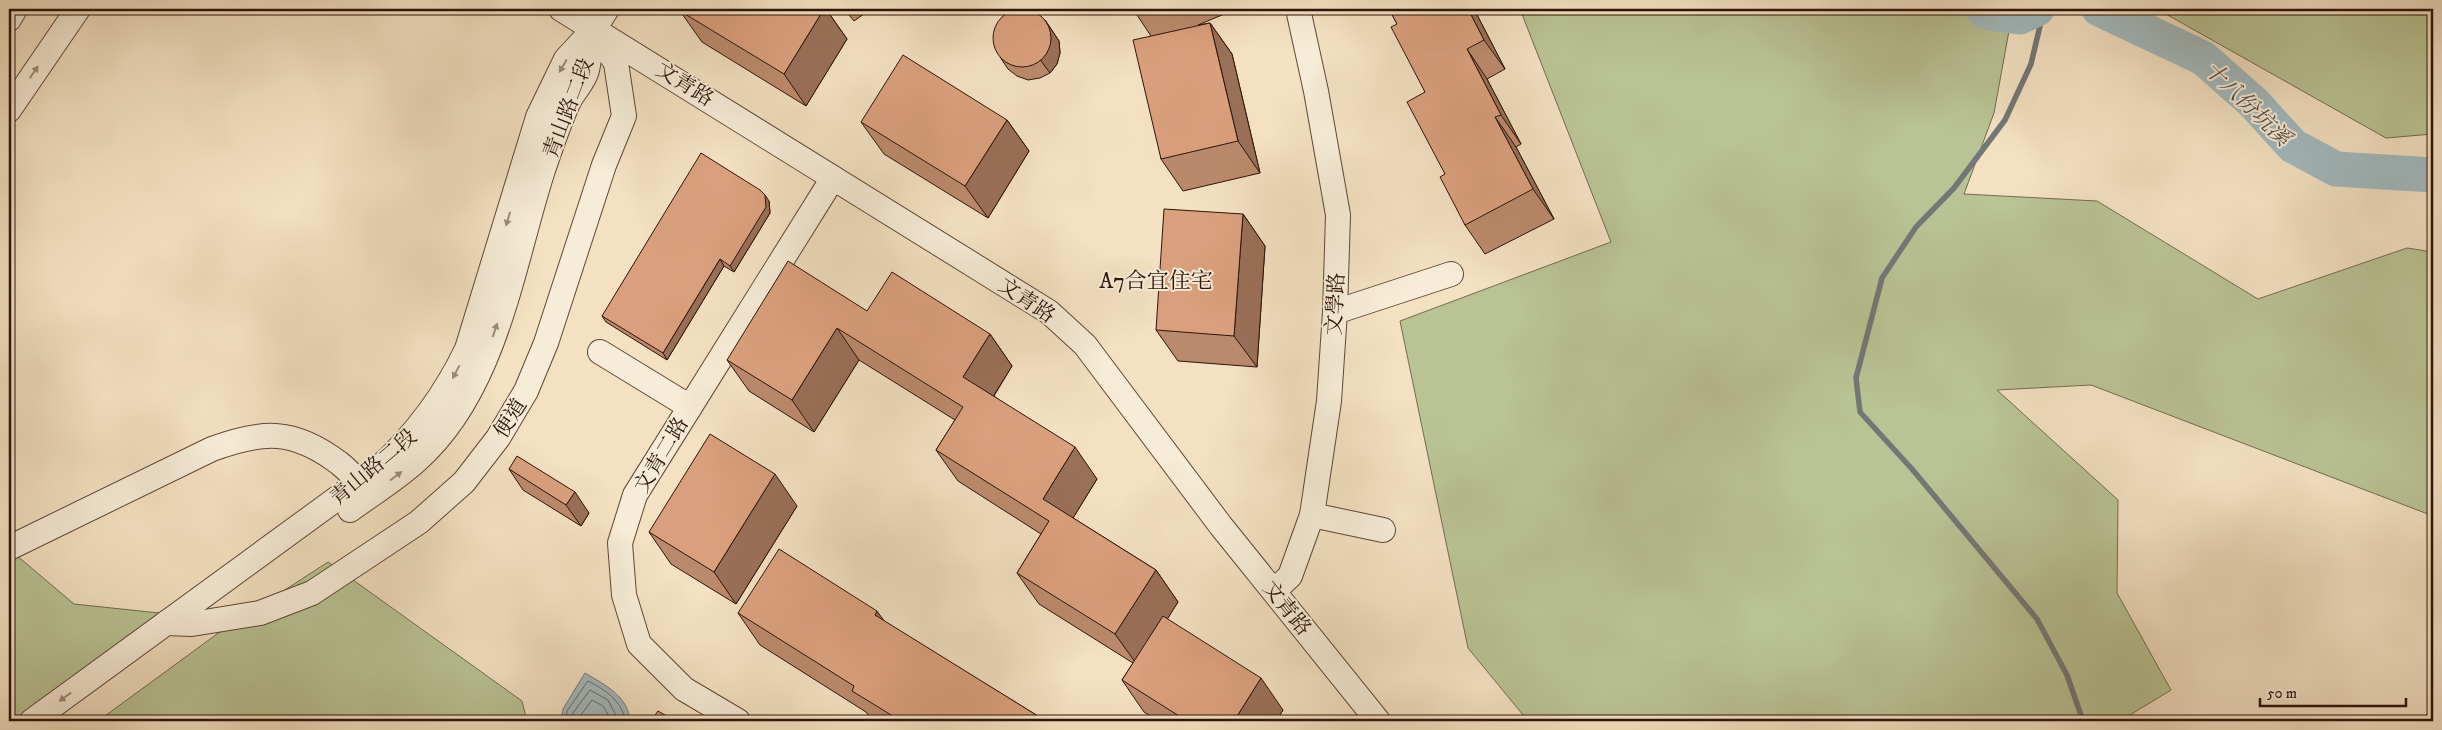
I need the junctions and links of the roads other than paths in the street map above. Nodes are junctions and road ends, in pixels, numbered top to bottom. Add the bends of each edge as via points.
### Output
1 (15, 9) edge
2 (78, 9) edge
3 (561, 9) edge
4 (607, 9) edge
5 (1298, 9) edge
6 (9, 19) edge
7 (594, 29) junction
8 (9, 110) edge
9 (833, 178) junction
10 (1451, 274) dead end
11 (1335, 312) junction
12 (600, 352) dead end
13 (690, 407) junction
14 (354, 493) junction
15 (1312, 515) junction
16 (1383, 530) dead end
17 (9, 548) edge
18 (9, 564) edge
19 (1274, 591) junction
20 (166, 624) junction
21 (192, 624) junction
22 (32, 721) edge
23 (59, 721) edge
24 (738, 721) edge
25 (1378, 721) edge

1 - 6 street
8 -> 2 street
3 - 7 street, 文青路
4 - 7 street
5 - 11 street, 文學路 via 1338,215
7 - 9 street, 文青路
7 - 14 street, 青山路二段 via 586,72 569,101 554,138 510,285 476,378 459,409 423,454
7 - 21 street, 便道 via 616,63 624,116 604,165 543,351 526,391 498,438 464,482 419,522 312,593 260,613
9 - 13 street, 文青二路
9 - 19 street, 文青路 via 1049,312 1085,345
10 - 11 street
11 - 15 street, 文學路 via 1329,401
12 - 13 street
13 - 24 street, 文青二路 via 635,495 620,543 624,595 639,644 684,689
14 - 17 street via 346,468 320,449 289,436 251,437 212,449
14 - 18 street via 314,458 287,447 229,454 36,547
14 - 20 street, 青山路二段
14 - 21 street, 青山路二段
15 - 16 street
15 - 19 street, 文學路 via 1290,576
19 - 25 street, 文青路
20 - 21 street, 便道
20 -> 22 street, 青山路二段
21 - 23 street, 青山路二段

